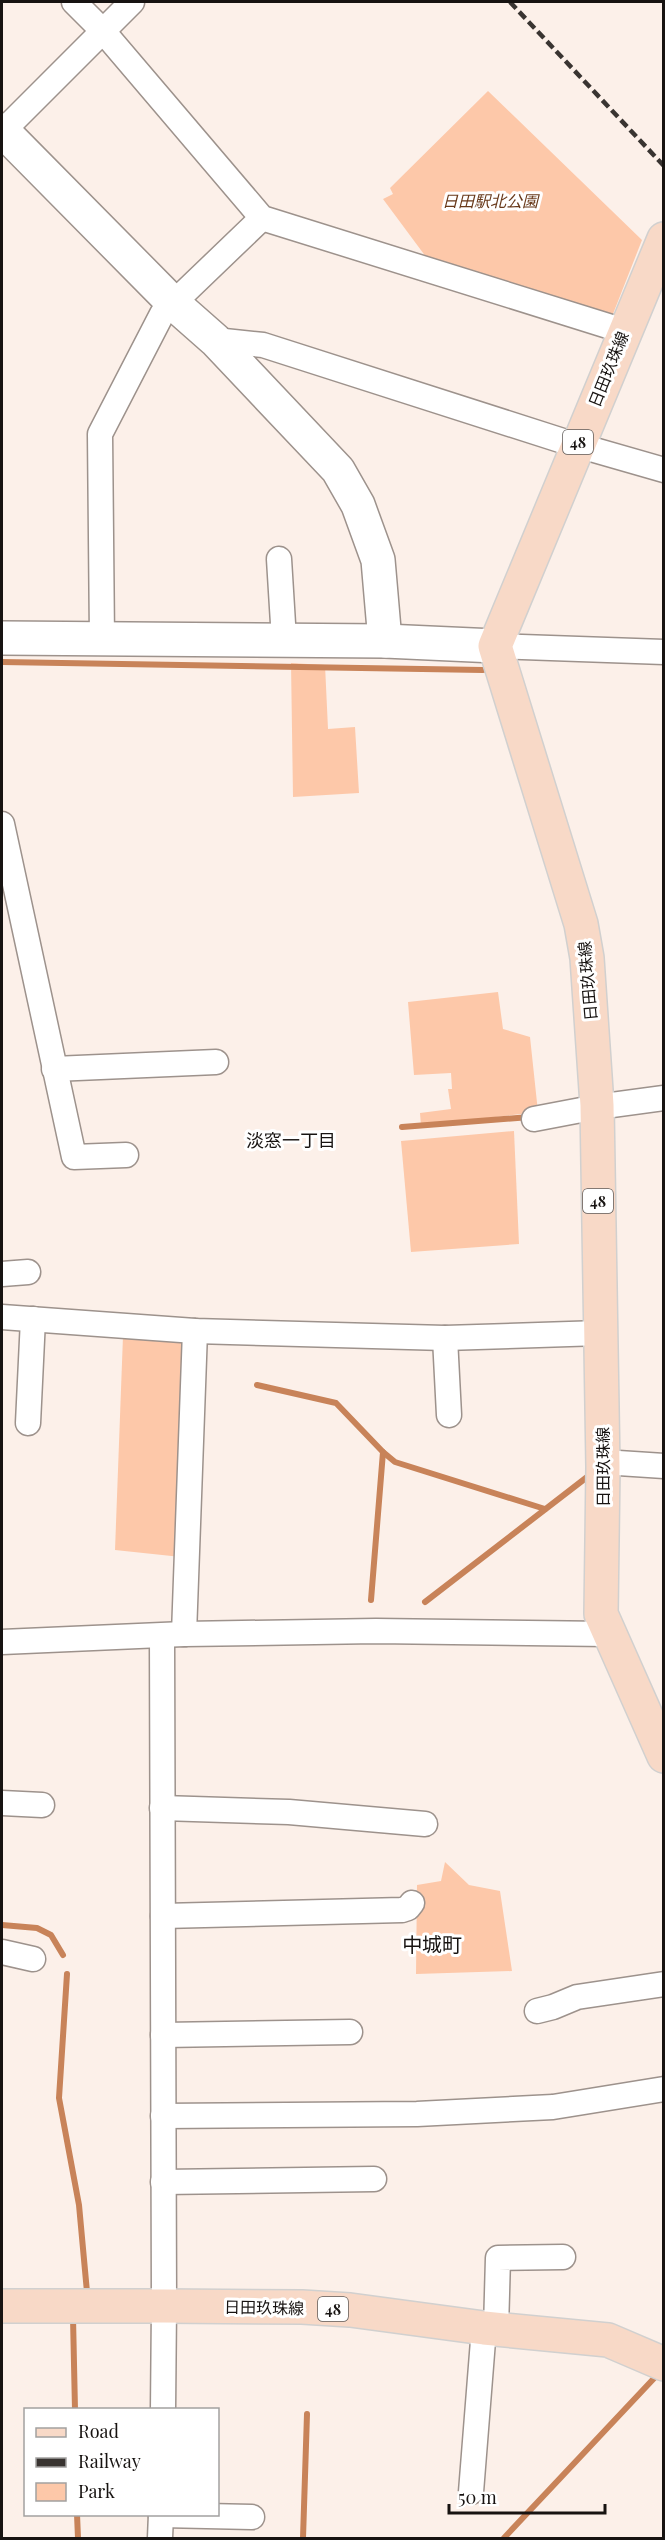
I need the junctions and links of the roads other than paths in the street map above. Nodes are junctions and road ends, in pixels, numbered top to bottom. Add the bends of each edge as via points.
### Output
1 (74, 2) edge
2 (132, 2) edge
3 (102, 30) junction
4 (2, 131) edge
5 (262, 218) junction
6 (663, 239) edge
7 (663, 273) edge
8 (173, 303) junction
9 (624, 331) junction
10 (215, 340) junction
11 (584, 448) junction
12 (663, 471) edge
13 (279, 559) dead end
14 (2, 638) edge
15 (102, 639) junction
16 (284, 640) junction
17 (385, 641) junction
18 (495, 645) junction
19 (663, 652) edge
20 (2, 824) edge
21 (216, 1062) dead end
22 (54, 1069) junction
23 (663, 1098) edge
24 (597, 1107) junction
25 (534, 1119) dead end
26 (126, 1155) dead end
27 (28, 1272) dead end
28 (2, 1274) edge
29 (2, 1317) edge
30 (33, 1319) junction
31 (195, 1330) junction
32 (600, 1333) junction
33 (445, 1338) junction
34 (449, 1415) dead end
35 (28, 1423) dead end
36 (603, 1462) junction
37 (663, 1466) edge
38 (608, 1634) junction
39 (173, 1635) junction
40 (2, 1642) edge
41 (663, 1756) edge
42 (2, 1803) edge
43 (42, 1805) dead end
44 (162, 1808) junction
45 (425, 1824) dead end
46 (412, 1903) dead end
47 (163, 1916) junction
48 (2, 1952) edge
49 (33, 1959) dead end
50 (663, 1984) edge
51 (537, 2011) dead end
52 (350, 2032) dead end
53 (163, 2035) junction
54 (663, 2089) edge
55 (163, 2116) junction
56 (374, 2179) dead end
57 (164, 2182) junction
58 (563, 2257) dead end
59 (2, 2306) edge
60 (164, 2306) junction
61 (490, 2329) junction
62 (661, 2363) edge
63 (163, 2408) edge
64 (471, 2492) dead end
65 (252, 2517) dead end
66 (161, 2523) edge

1 - 3 street
2 - 3 street
3 - 4 street
3 - 5 street
4 - 8 street
5 - 8 street
5 - 9 street
6 - 9 main road, 日田玖珠線 / 48
7 - 11 street
8 - 10 street
8 - 15 street via 162,314 100,434
9 - 11 main road, 日田玖珠線 / 48
10 - 11 street via 263,345
10 - 17 street via 339,470 358,505 378,560
11 - 12 street
11 - 18 main road, 日田玖珠線 / 48
13 - 16 street
14 - 15 street
15 - 16 street
16 - 17 street
17 - 18 street
18 - 19 street
18 - 24 main road, 日田玖珠線 / 48 via 581,924 587,957
20 - 22 street
21 - 22 street
22 - 26 street via 74,1157
23 - 24 street
24 - 25 street
24 - 32 main road, 日田玖珠線 / 48
27 - 28 street
29 - 30 street
30 - 31 street
30 - 35 street
31 - 33 street
31 - 39 street
32 - 33 street
32 - 36 main road, 日田玖珠線 / 48
33 - 34 street
36 - 37 street
36 - 38 main road, 日田玖珠線 / 48 via 602,1614
38 - 39 street via 376,1631
38 - 41 main road, 日田玖珠線 / 48
39 - 40 street
39 - 44 street
42 - 43 street
44 - 45 street via 289,1812
44 - 47 street
46 - 47 street via 402,1910
47 - 53 street
48 - 49 street
50 - 51 street via 577,1998
52 - 53 street
53 - 55 street
54 - 55 street via 553,2107 417,2115
55 - 57 street
56 - 57 street
57 - 60 street
58 - 61 street via 498,2259
59 - 60 main road, 日田玖珠線 / 48
60 - 61 main road, 日田玖珠線 / 48 via 350,2310
60 - 63 street
61 - 62 main road, 日田玖珠線 / 48 via 608,2340
61 - 64 street
65 - 66 street

